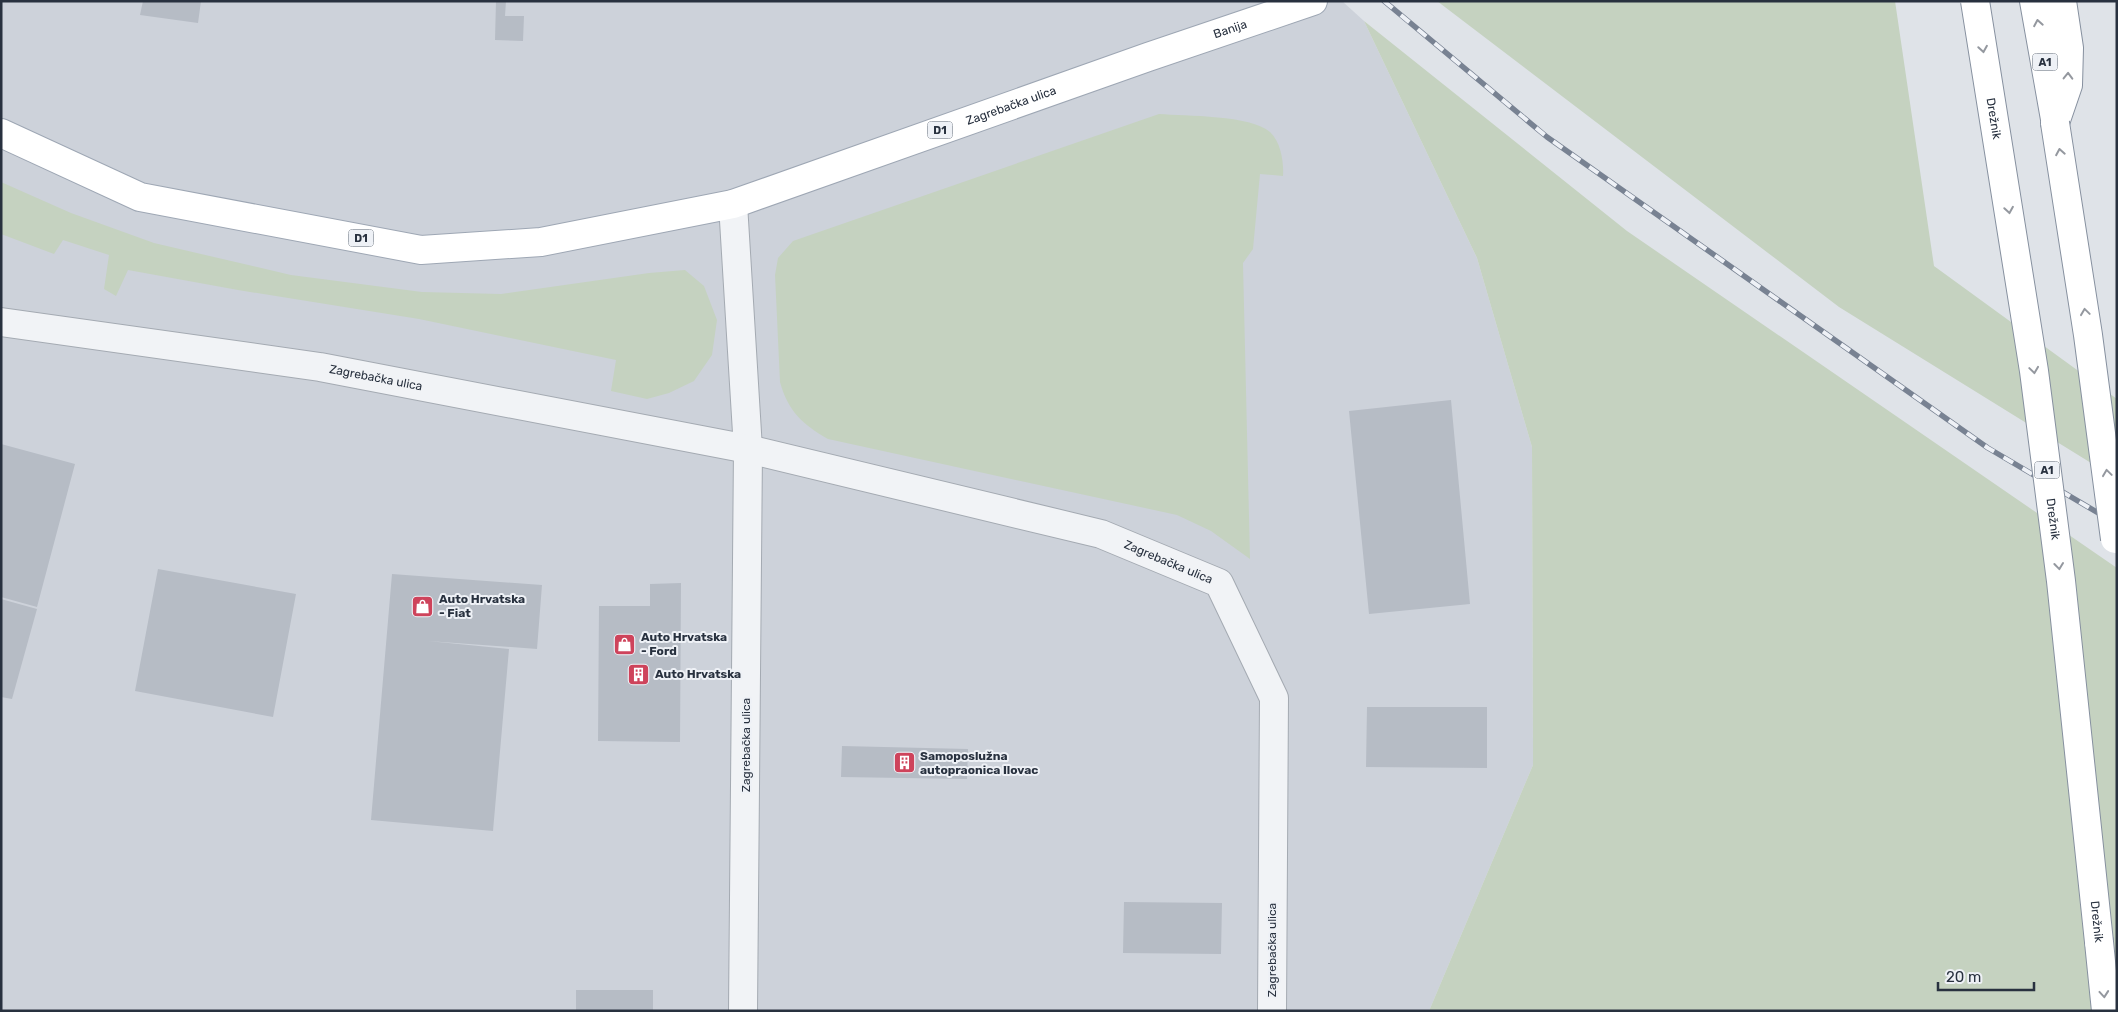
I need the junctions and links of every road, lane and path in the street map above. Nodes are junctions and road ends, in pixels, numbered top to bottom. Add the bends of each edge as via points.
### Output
1 (1312, 1) edge
2 (1974, 1) edge
3 (2034, 1) edge
4 (2062, 1) edge
5 (1148, 57) joint
6 (2055, 123) junction
7 (1, 132) edge
8 (733, 204) junction
9 (1, 322) edge
10 (748, 449) junction
11 (2117, 550) edge
12 (744, 1011) edge
13 (1272, 1011) edge
14 (2106, 1011) edge

1 - 5 main road, Banija / D1
2 -> 14 main road, Drežnik / A1, bridge via 2034,371 2061,581
6 -> 3 main road, A1
6 -> 4 main road via 2068,85 2069,48
5 - 8 main road, Zagrebačka ulica / D1
11 -> 6 main road, A1, bridge via 2086,316
7 - 8 main road, Zagrebačka ulica / D1 via 140,197 421,250 541,242
8 - 10 street, Zagrebačka ulica
9 - 10 street, Zagrebačka ulica via 320,367
10 - 12 street, Zagrebačka ulica
10 - 13 street, Zagrebačka ulica via 1101,534 1219,583 1274,698

